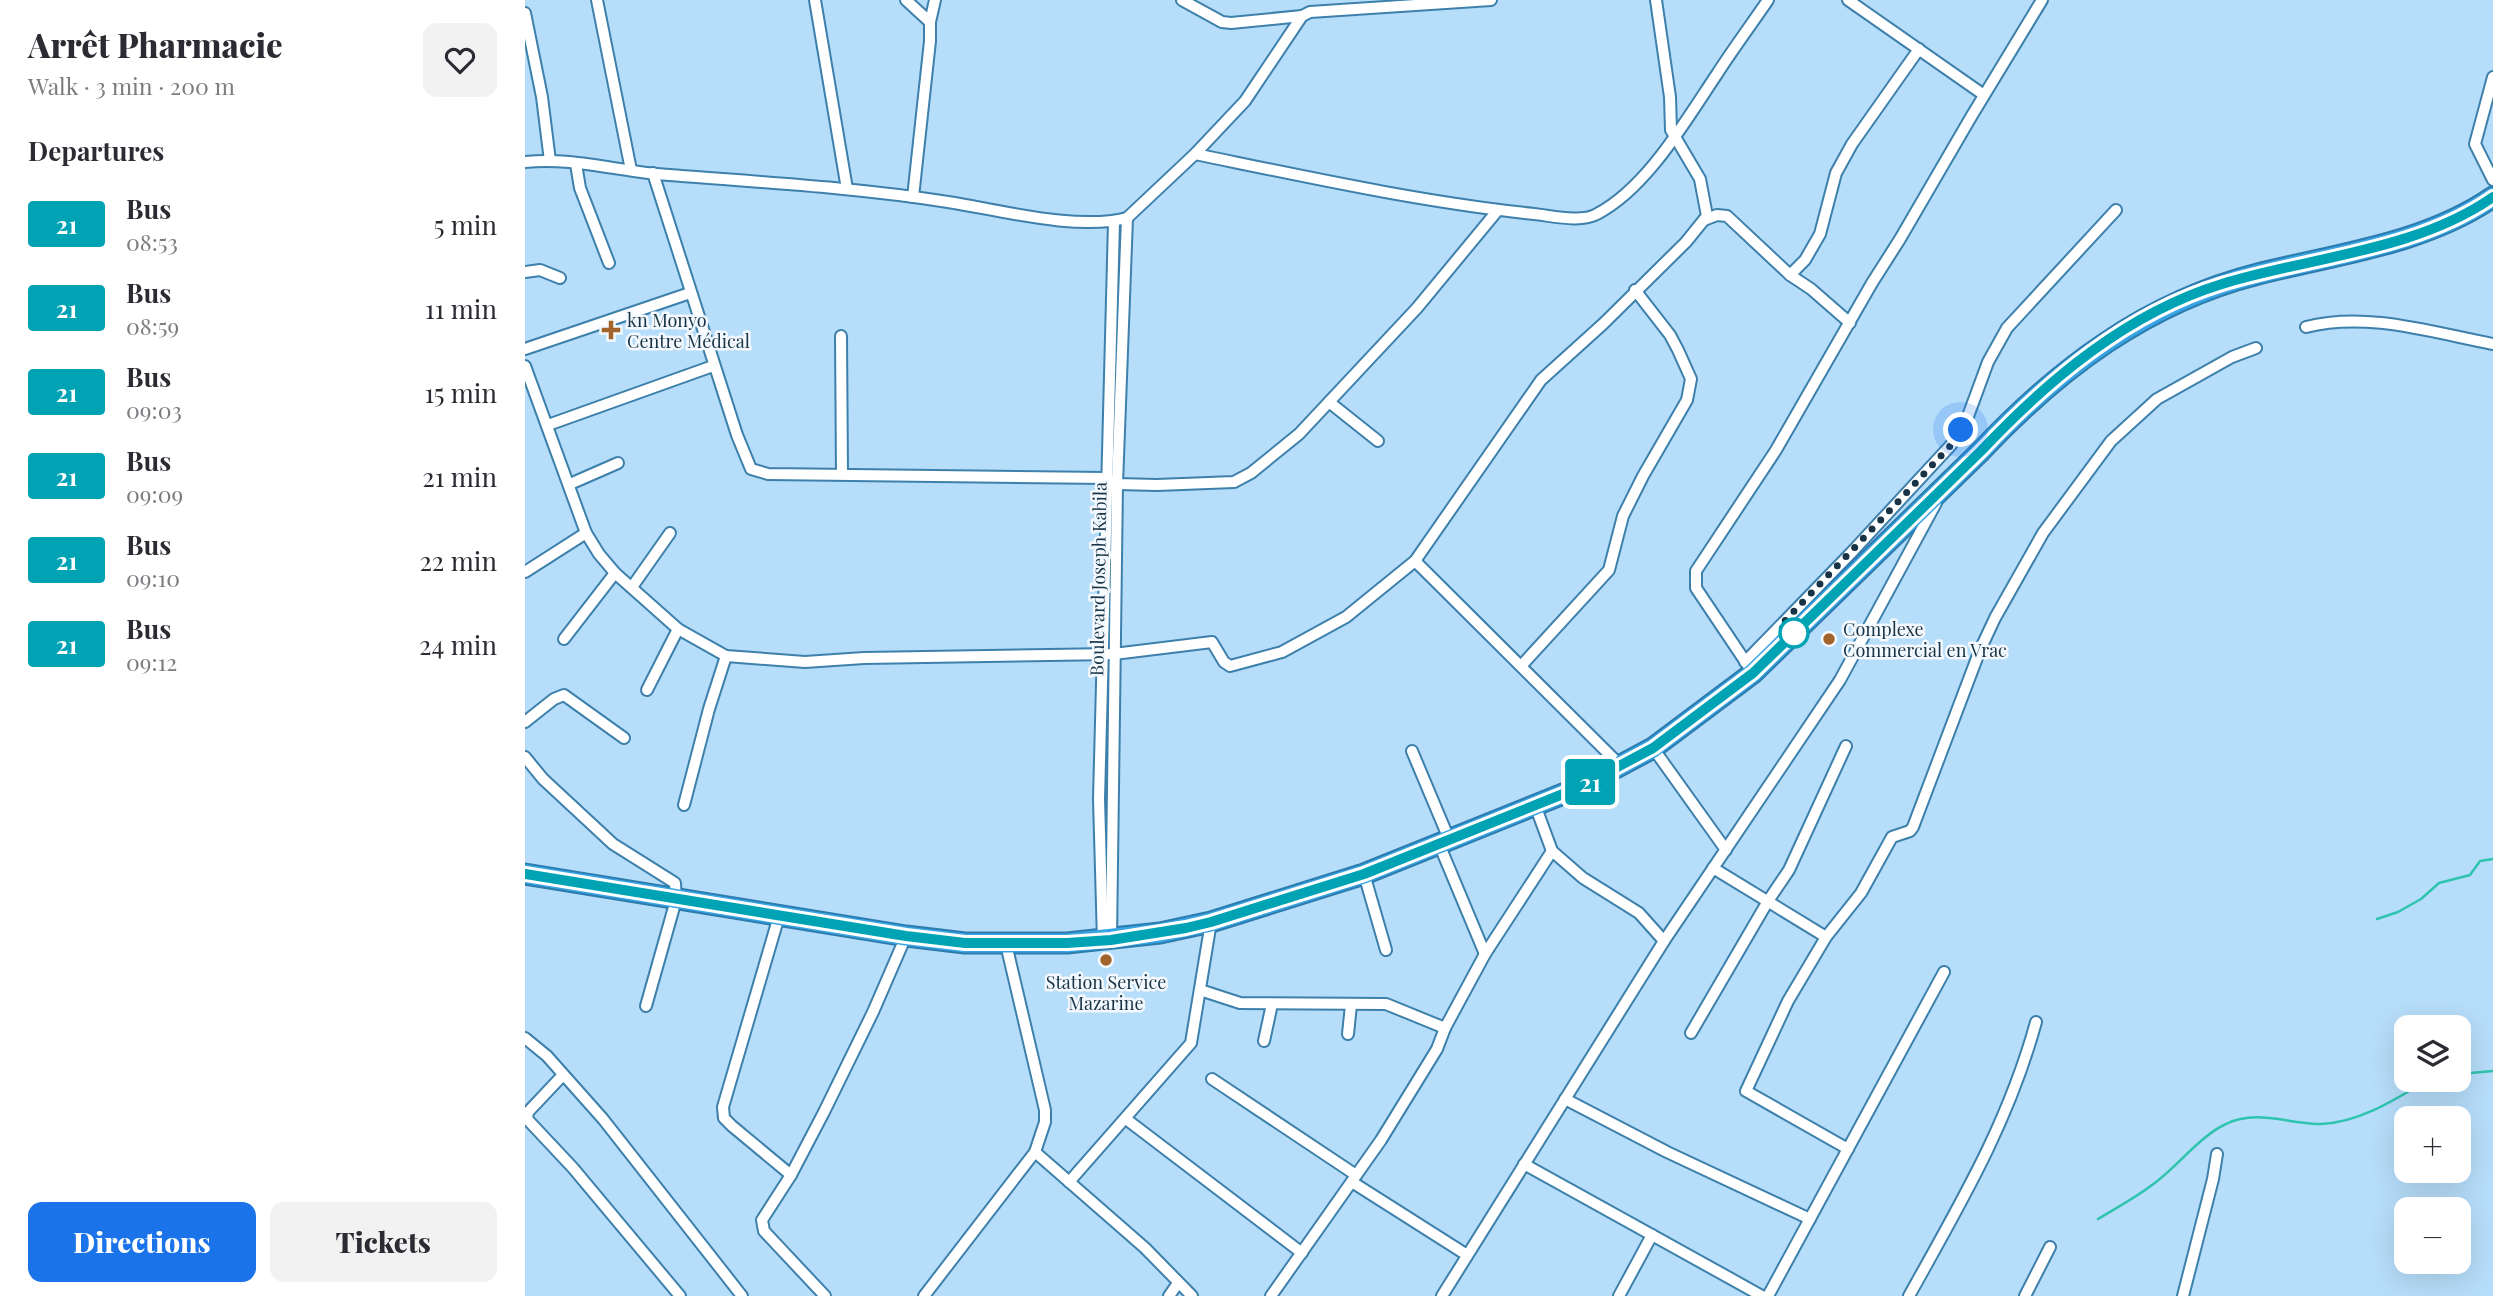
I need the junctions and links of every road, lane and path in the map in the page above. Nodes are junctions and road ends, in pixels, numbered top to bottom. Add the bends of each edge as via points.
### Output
1 (597, 0) edge
2 (815, 0) edge
3 (907, 0) edge
4 (935, 0) edge
5 (1182, 0) edge
6 (1491, 0) edge
7 (1656, 0) edge
8 (1768, 0) edge
9 (1848, 0) edge
10 (2042, 0) edge
11 (525, 13) edge
12 (1302, 16) junction
13 (930, 22) junction
14 (1919, 49) junction
15 (2493, 77) edge
16 (1984, 95) junction
17 (1676, 136) junction
18 (1195, 154) junction
19 (549, 161) junction
20 (525, 162) edge
21 (576, 164) junction
22 (631, 170) junction
23 (653, 173) junction
24 (2493, 180) edge
25 (848, 189) junction
26 (913, 197) junction
27 (2493, 197) edge
28 (1499, 209) junction
29 (2116, 210) dead end
30 (1128, 218) junction
31 (1704, 220) junction
32 (1114, 222) junction
33 (609, 263) dead end
34 (525, 272) edge
35 (1790, 275) junction
36 (560, 278) dead end
37 (1635, 290) junction
38 (690, 293) junction
39 (1850, 323) junction
40 (2306, 327) dead end
41 (841, 336) dead end
42 (2493, 344) edge
43 (2256, 348) dead end
44 (525, 349) edge
45 (525, 366) edge
46 (713, 366) junction
47 (1329, 402) junction
48 (548, 425) junction
49 (1378, 441) dead end
50 (618, 463) dead end
51 (842, 474) junction
52 (1106, 478) junction
53 (570, 484) junction
54 (1117, 484) junction
55 (1946, 485) junction
56 (586, 533) junction
57 (670, 533) dead end
58 (1415, 561) junction
59 (525, 572) edge
60 (615, 573) junction
61 (632, 587) junction
62 (678, 629) junction
63 (564, 639) dead end
64 (1108, 654) junction
65 (726, 656) junction
66 (1521, 666) junction
67 (1749, 668) junction
68 (647, 690) dead end
69 (525, 722) edge
70 (624, 738) dead end
71 (1846, 746) dead end
72 (1653, 748) junction
73 (1412, 751) dead end
74 (525, 757) edge
75 (1622, 767) junction
76 (684, 804) dead end
77 (1535, 805) junction
78 (1444, 841) junction
79 (1725, 850) junction
80 (1552, 851) junction
81 (1713, 868) junction
82 (525, 874) edge
83 (1364, 874) junction
84 (676, 900) junction
85 (1768, 901) junction
86 (779, 916) junction
87 (1211, 922) junction
88 (906, 936) junction
89 (1826, 937) junction
90 (1107, 941) junction
91 (1664, 941) junction
92 (1006, 944) junction
93 (1386, 950) dead end
94 (1485, 954) junction
95 (1944, 972) dead end
96 (1200, 990) junction
97 (1272, 1004) junction
98 (1351, 1005) junction
99 (646, 1006) dead end
100 (2036, 1022) dead end
101 (1445, 1028) junction
102 (1691, 1033) dead end
103 (1348, 1034) dead end
104 (525, 1038) edge
105 (1264, 1041) dead end
106 (562, 1076) junction
107 (1212, 1079) dead end
108 (1565, 1099) junction
109 (1126, 1119) junction
110 (1848, 1149) junction
111 (1035, 1152) junction
112 (2217, 1154) dead end
113 (1524, 1164) junction
114 (791, 1175) junction
115 (1354, 1178) junction
116 (1069, 1182) junction
117 (1810, 1219) junction
118 (1652, 1236) junction
119 (2050, 1247) dead end
120 (1301, 1253) junction
121 (1467, 1255) junction
122 (1178, 1283) junction
123 (680, 1296) edge
124 (742, 1296) edge
125 (825, 1296) edge
126 (924, 1296) edge
127 (1169, 1296) edge
128 (1192, 1296) edge
129 (1271, 1296) edge
130 (1443, 1296) edge
131 (1619, 1296) edge
132 (1762, 1296) edge
133 (1768, 1296) edge
134 (1909, 1296) edge
135 (2025, 1296) edge
136 (2183, 1296) edge

1 - 22 street
2 - 25 street
3 - 13 street
4 - 13 street
5 - 12 street via 1221,22
6 - 12 street
7 - 17 street via 1671,130
8 - 17 street
9 - 14 street
10 - 16 street
11 - 19 street via 543,97
12 - 18 street via 1245,101
13 - 26 street
14 - 16 street
14 - 35 street via 1852,144 1836,173 1820,234
15 - 24 street via 2475,144
16 - 39 street
17 - 28 street via 1621,199 1595,216 1572,218
17 - 31 street via 1700,179 1707,213
18 - 28 street
18 - 30 street
19 - 20 street
19 - 21 street
21 - 22 street
21 - 33 street via 580,188
22 - 23 street
23 - 25 street
23 - 38 street
25 - 26 street
26 - 32 street via 1061,220
27 - 55 highway via 2468,214 2428,230 2219,285 2157,312 2087,354 2017,414
28 - 47 street via 1417,308
29 - 67 street via 2007,328 1951,445
30 - 32 street
30 - 54 street, Boulevard Joseph Kabila
31 - 35 street via 1727,216
31 - 37 street
32 - 52 street, Boulevard Joseph Kabila
34 - 36 street via 540,270
35 - 39 street
37 - 58 street via 1541,380
37 - 66 street via 1678,350 1691,379 1687,400 1623,516 1609,570
38 - 44 street
38 - 46 street
39 - 67 street via 1776,450 1696,571 1696,588
40 - 42 street via 2367,322
41 - 51 street
43 - 89 street via 2232,356 2157,399 2111,441 2043,533 1980,650 1913,827 1892,837 1861,893
45 - 48 street
46 - 48 street
46 - 51 street via 751,469 768,474
47 - 49 street
47 - 54 street via 1299,434 1234,482
48 - 53 street
50 - 53 street
51 - 52 street
52 - 54 street
52 - 64 street, Boulevard Joseph Kabila
53 - 56 street
54 - 64 street, Boulevard Joseph Kabila
55 - 67 highway
55 - 79 street via 1840,680
56 - 59 street
56 - 60 street
57 - 61 street
58 - 64 street via 1346,617 1282,652 1230,666 1212,642
58 - 66 street
60 - 61 street
60 - 63 street
61 - 62 street
62 - 65 street
62 - 68 street
64 - 65 street via 805,662
64 - 90 street, Boulevard Joseph Kabila
65 - 76 street
66 - 75 street
67 - 72 highway
69 - 70 street via 564,695
71 - 85 street via 1807,835
72 - 75 highway
72 - 79 street
73 - 78 street
74 - 84 street via 613,844 675,883
75 - 77 highway
77 - 78 highway
77 - 80 street
78 - 83 highway
78 - 94 street
79 - 81 street
80 - 91 street via 1583,878 1639,914
80 - 94 street
81 - 85 street
81 - 91 street
82 - 84 highway
83 - 87 highway
83 - 93 street
84 - 86 highway
84 - 99 street
85 - 89 street
85 - 102 street
86 - 88 highway
86 - 114 street via 723,1108 724,1118 732,1126
87 - 90 highway
87 - 96 street
88 - 92 highway
88 - 114 street
89 - 110 street via 1788,1001 1746,1089
90 - 92 highway
91 - 108 street
92 - 111 street via 1045,1110
94 - 101 street
95 - 110 street
96 - 97 street via 1240,1003
96 - 109 street via 1188,1049
97 - 98 street
97 - 105 street
98 - 101 street via 1387,1003
98 - 103 street
100 - 134 street via 2023,1070 1983,1163
101 - 115 street via 1437,1049
104 - 106 street
106 - 123 street via 528,1112 527,1119
106 - 124 street via 603,1119
107 - 115 street
108 - 113 street
108 - 117 street
109 - 116 street
109 - 120 street
110 - 117 street
111 - 116 street
111 - 126 street
112 - 136 street
113 - 118 street
113 - 121 street
114 - 125 street via 762,1226
115 - 120 street
115 - 121 street
116 - 122 street via 1146,1248
117 - 133 street
118 - 131 street
118 - 132 street
119 - 135 street
120 - 129 street
121 - 130 street
122 - 127 street
122 - 128 street

